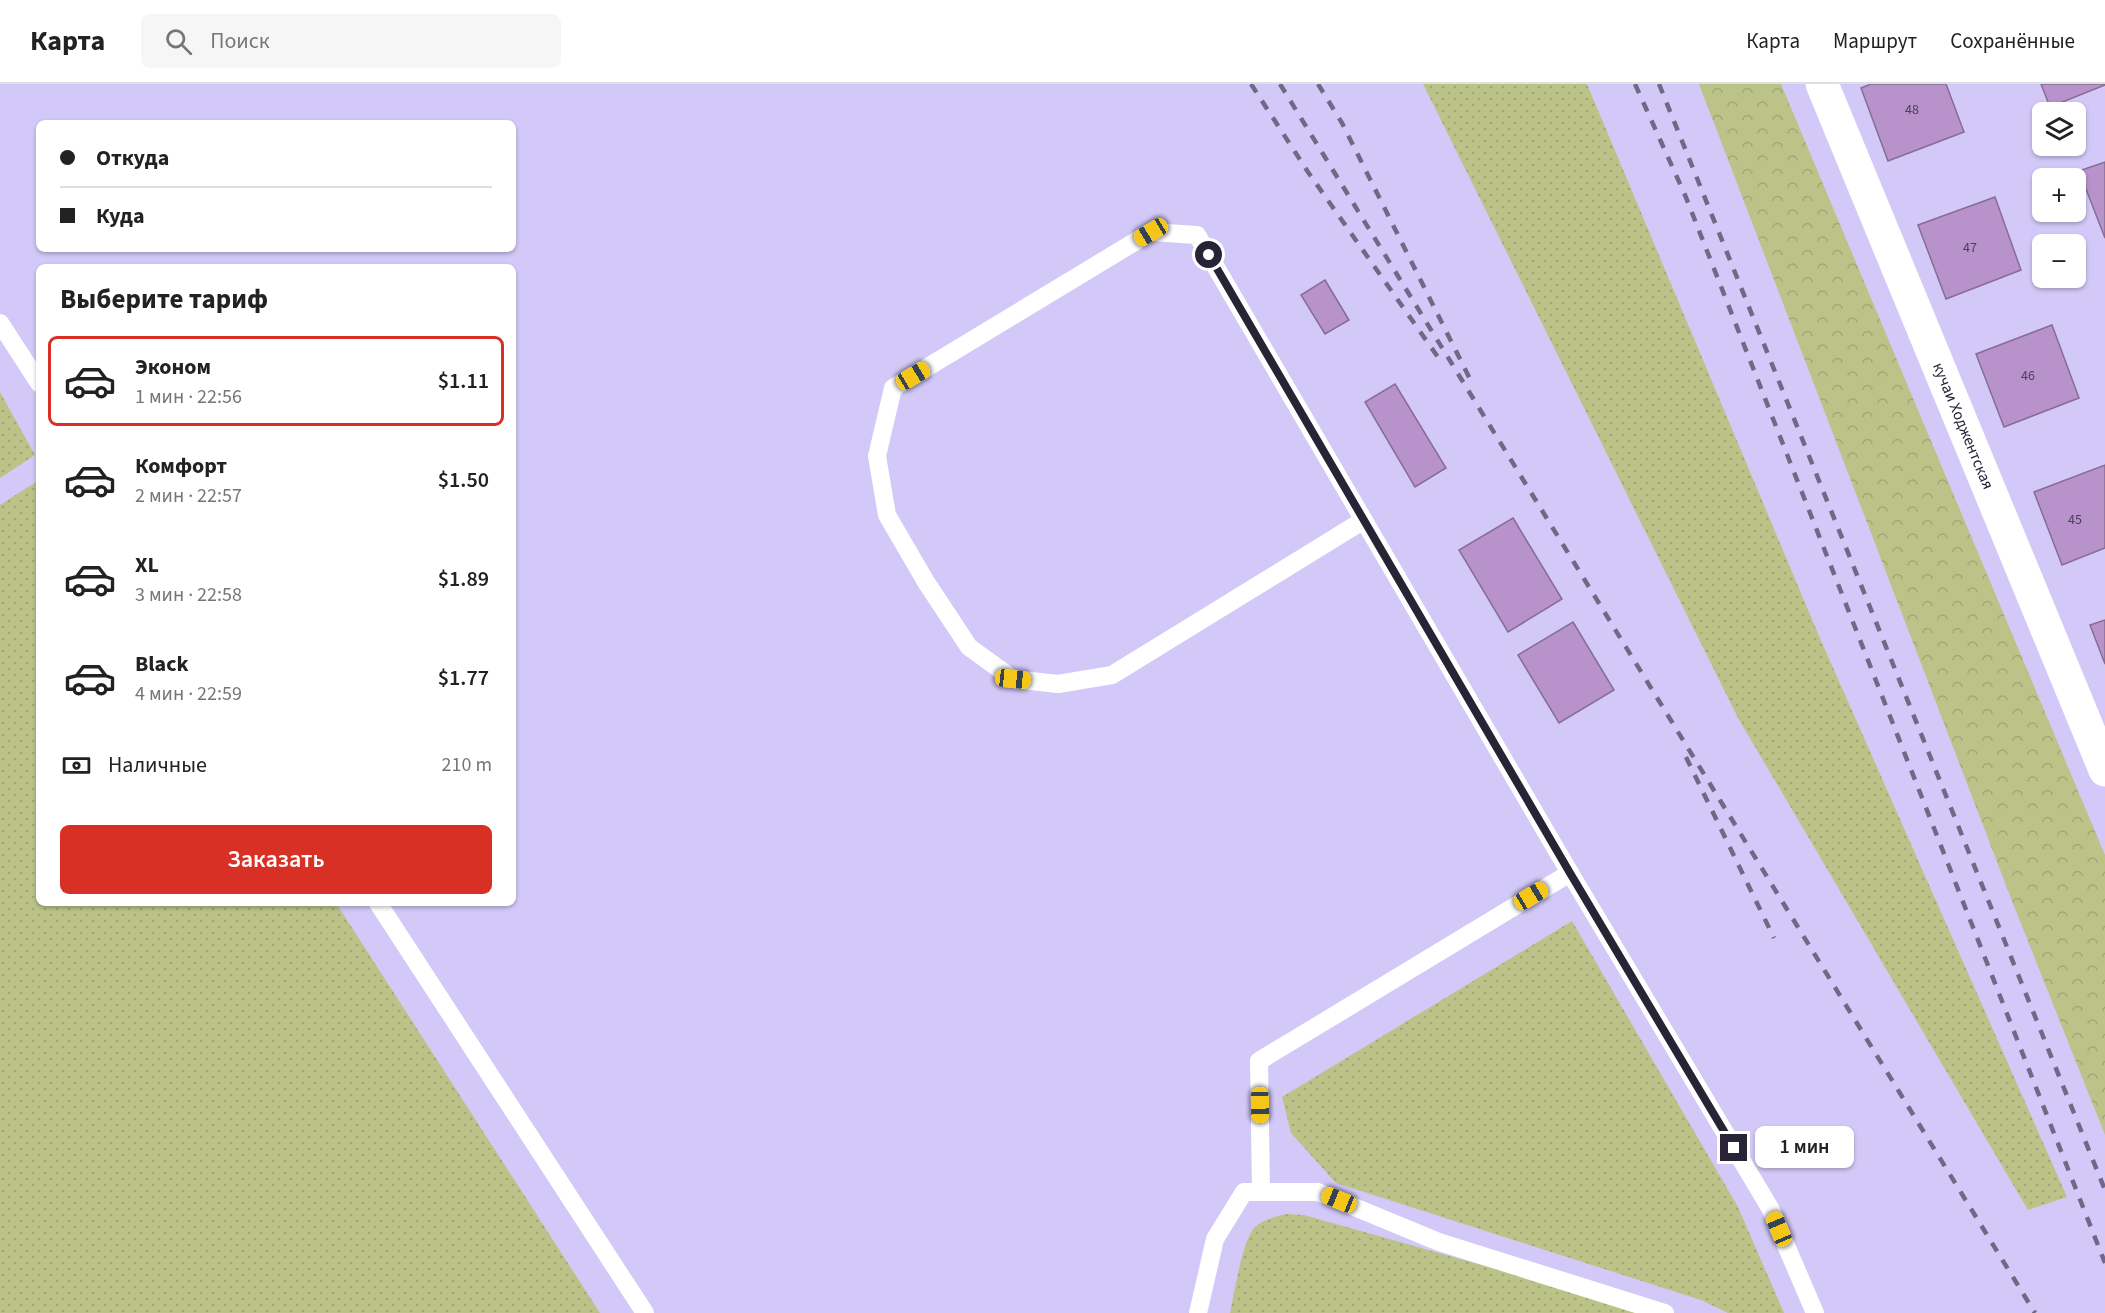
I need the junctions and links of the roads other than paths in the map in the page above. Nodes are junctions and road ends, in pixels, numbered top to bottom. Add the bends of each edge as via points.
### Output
1 (1822, 84) edge
2 (0, 323) edge
3 (36, 378) edge
4 (1364, 520) junction
5 (2105, 770) edge
6 (1570, 873) junction
7 (380, 906) edge
8 (1262, 1192) junction
9 (645, 1313) edge
10 (1198, 1313) edge
11 (1665, 1313) edge
12 (1815, 1313) edge

1 - 5 main road, кучаи Ходжентская
2 - 3 lane
4 - 4 lane via 1197,235 1151,232 893,388 877,456 887,515 926,582 969,647 1013,679 1058,684 1112,675
4 - 6 lane
6 - 8 lane via 1259,1061
6 - 12 lane via 1770,1208
7 - 9 lane
8 - 10 lane via 1244,1192 1215,1239
8 - 11 lane via 1318,1192 1440,1242

